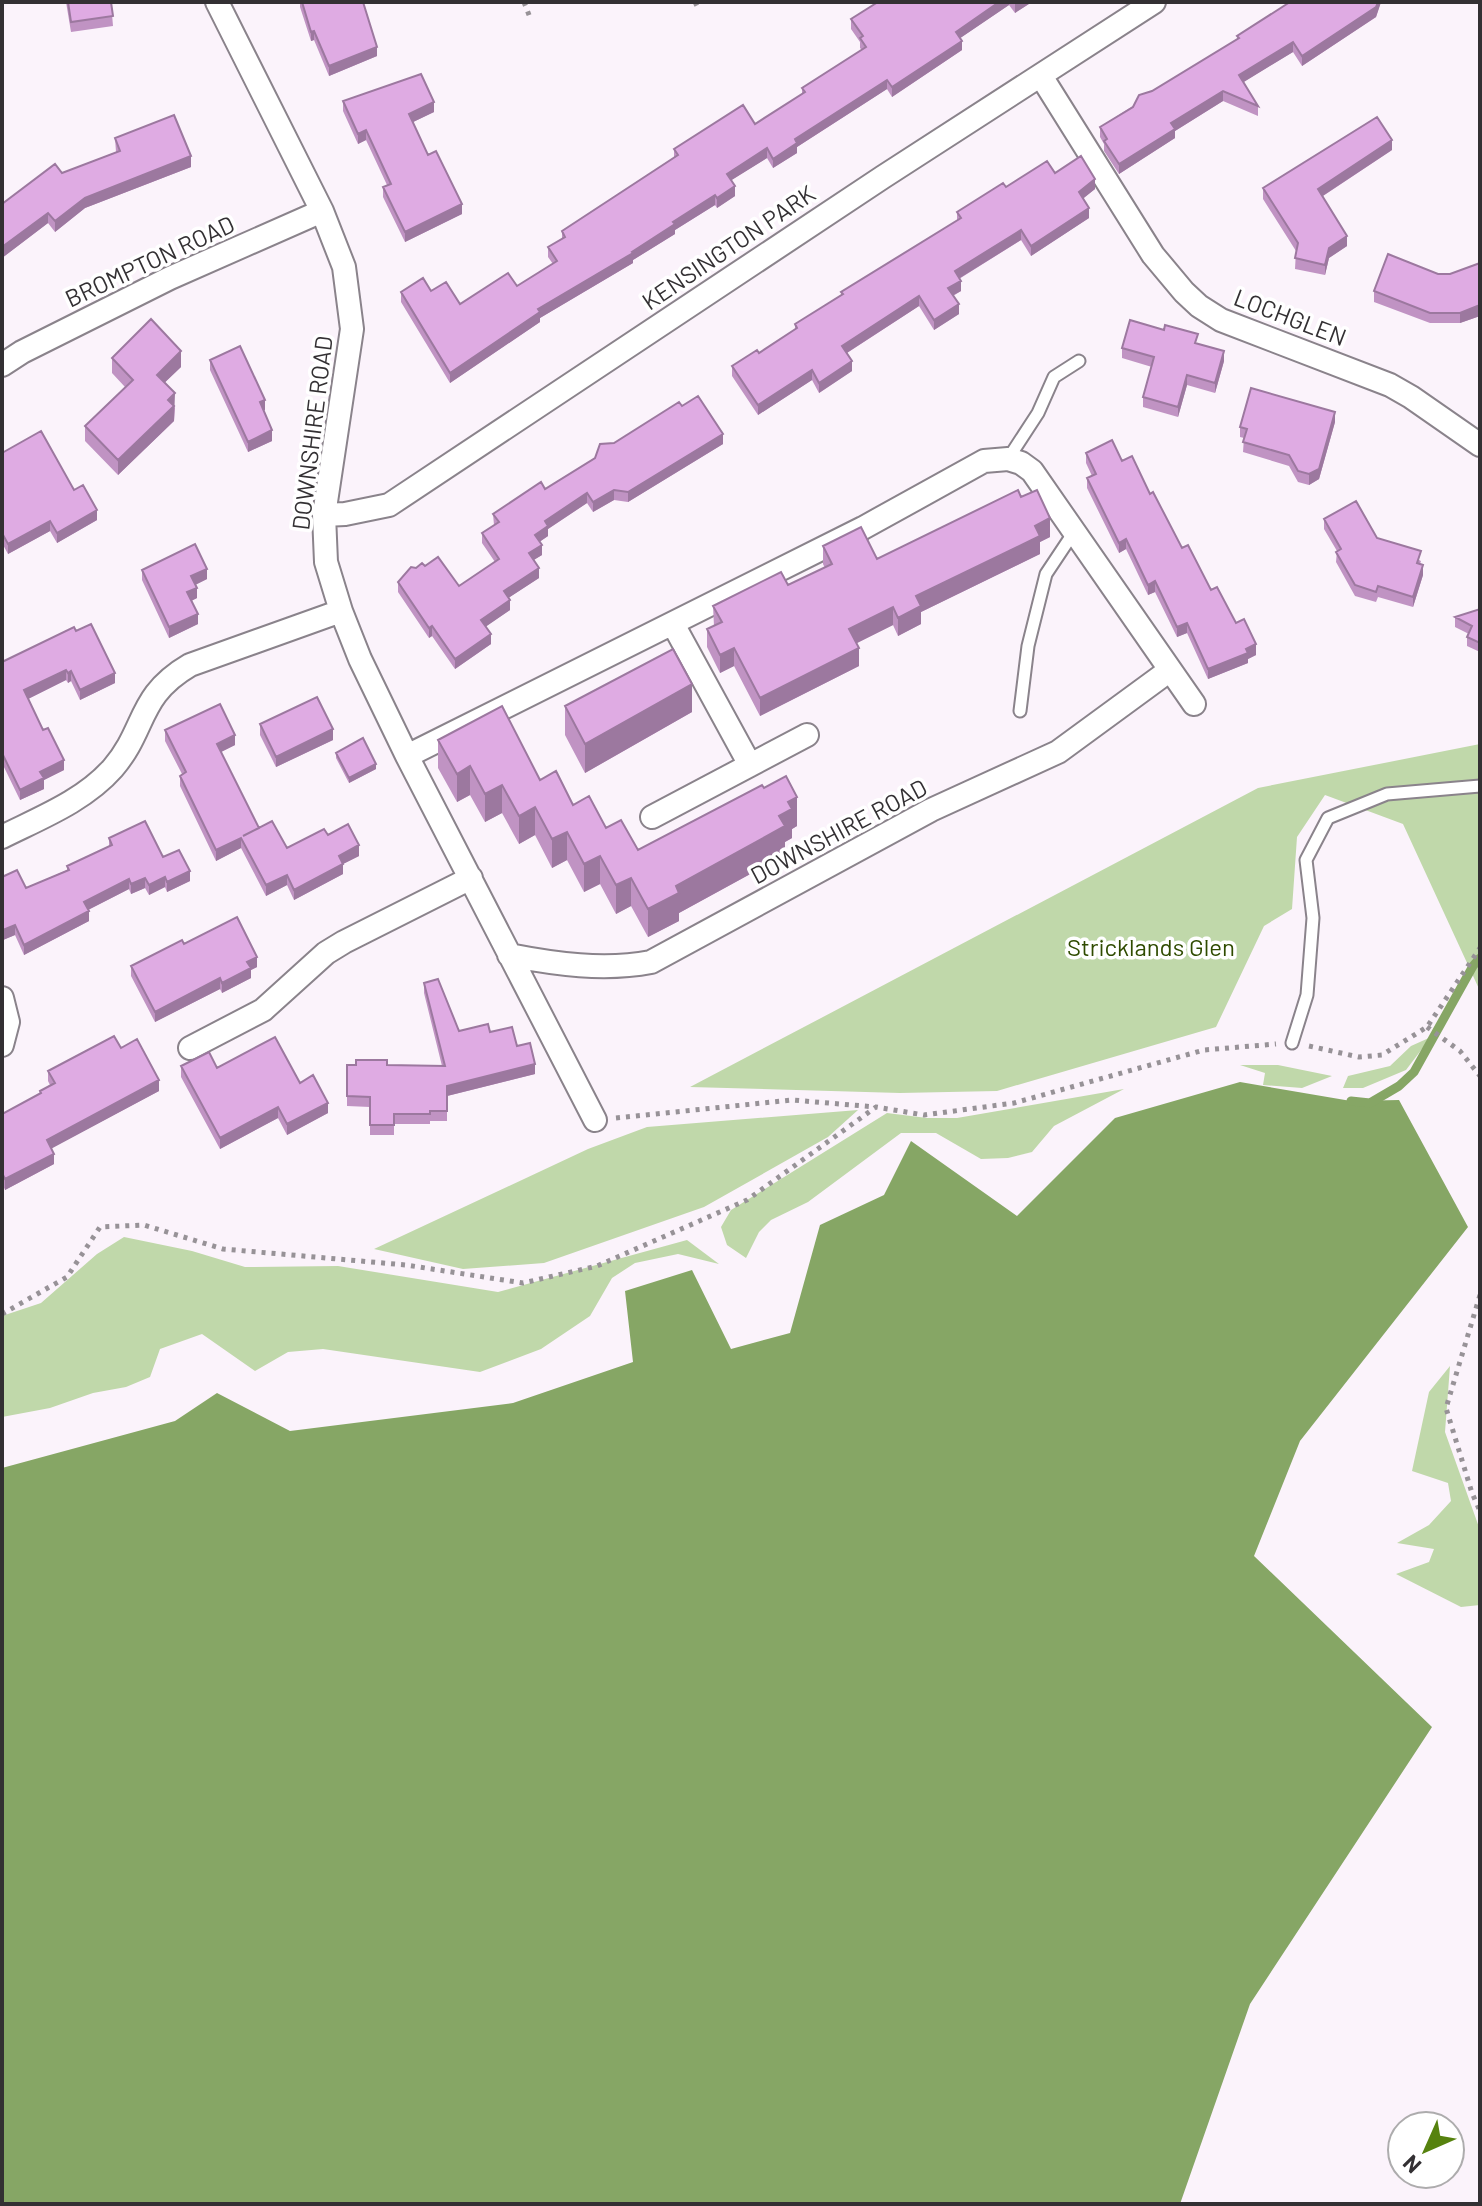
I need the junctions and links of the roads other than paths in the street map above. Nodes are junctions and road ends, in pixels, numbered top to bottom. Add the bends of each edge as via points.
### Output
1 (217, 2) edge
2 (1154, 2) edge
3 (1041, 76) junction
4 (322, 211) junction
5 (1079, 361) dead end
6 (2, 365) edge
7 (1480, 445) edge
8 (1008, 459) junction
9 (324, 515) junction
10 (1074, 532) junction
11 (341, 611) junction
12 (673, 624) junction
13 (1170, 670) junction
14 (1194, 704) dead end
15 (1020, 711) dead end
16 (807, 735) dead end
17 (407, 756) junction
18 (750, 765) junction
19 (1480, 786) edge
20 (652, 817) dead end
21 (2, 837) edge
22 (471, 878) junction
23 (509, 955) junction
24 (2, 998) edge
25 (1292, 1043) road end
26 (2, 1045) edge
27 (190, 1048) dead end
28 (595, 1120) road end

1 - 4 street, DOWNSHIRE ROAD
2 - 3 street, KENSINGTON PARK
3 - 7 street, LOCHGLEN via 1153,255 1199,306 1221,320 1390,385
3 - 9 street, KENSINGTON PARK via 389,505
4 - 6 street, BROMPTON ROAD via 170,278
4 - 9 street, DOWNSHIRE ROAD via 344,267 352,329
5 - 8 lane via 1054,377
8 - 10 street via 1032,471
8 - 12 street via 971,467
9 - 11 street, DOWNSHIRE ROAD via 326,562
10 - 13 street
10 - 15 lane via 1046,574 1028,646
11 - 17 street, DOWNSHIRE ROAD
11 - 21 street via 176,673 153,695 122,756 100,781
12 - 17 street
12 - 18 street
13 - 14 street
13 - 23 street, DOWNSHIRE ROAD via 1058,752 931,810 651,962 586,966
16 - 18 street
17 - 22 street, DOWNSHIRE ROAD
18 - 20 street
19 - 25 lane via 1387,794 1328,818 1306,860 1313,918 1307,995
22 - 23 street, DOWNSHIRE ROAD
22 - 27 street via 344,942 263,1010
23 - 28 street, DOWNSHIRE ROAD
24 - 26 street via 8,1022

